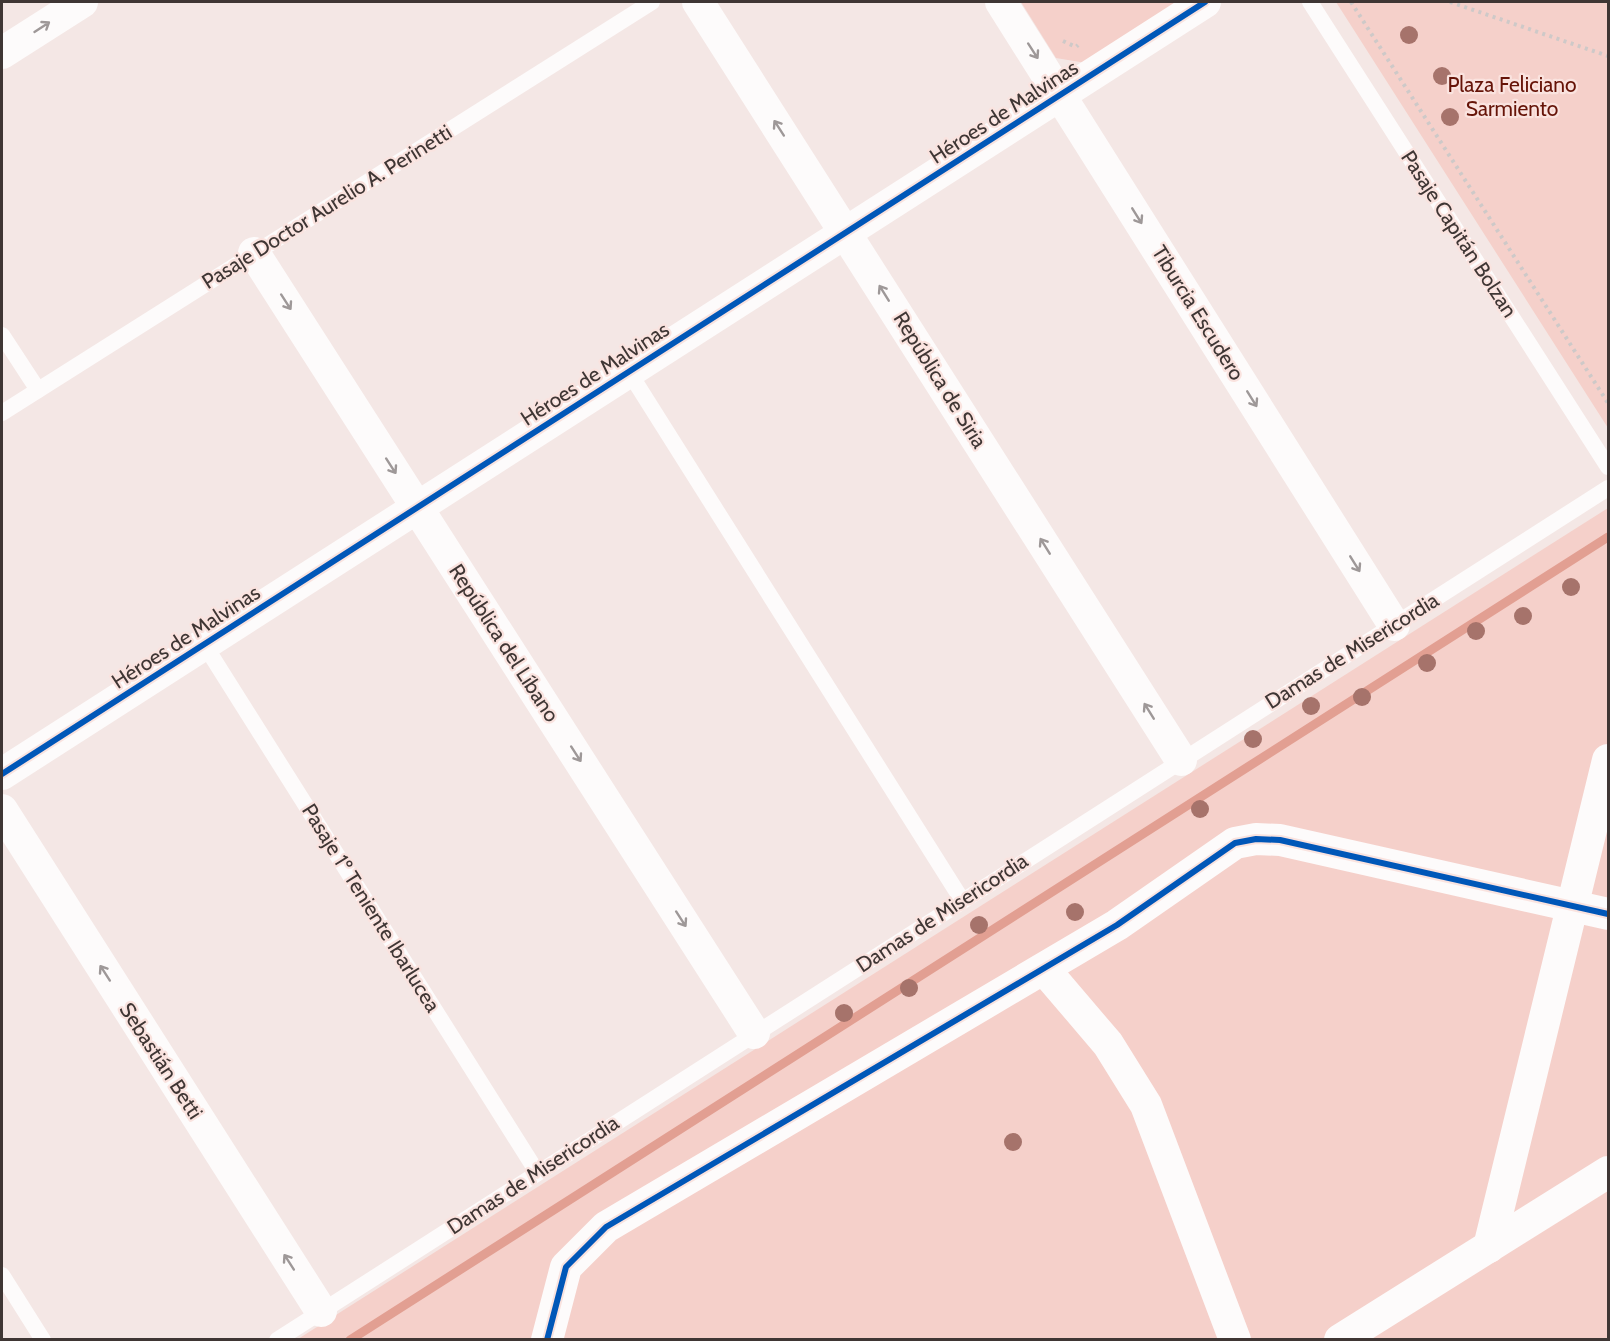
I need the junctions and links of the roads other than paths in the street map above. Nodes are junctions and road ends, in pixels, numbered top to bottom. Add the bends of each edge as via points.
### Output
1 (82, 2) edge
2 (652, 2) edge
3 (698, 2) edge
4 (1001, 2) edge
5 (1205, 2) edge
6 (1310, 2) edge
7 (2, 53) edge
8 (1061, 94) junction
9 (846, 233) junction
10 (254, 253) junction
11 (2, 335) edge
12 (629, 372) junction
13 (38, 390) junction
14 (2, 413) edge
15 (1608, 467) edge
16 (1608, 488) edge
17 (418, 507) junction
18 (1394, 625) junction
19 (204, 644) junction
20 (1181, 760) junction
21 (1608, 760) edge
22 (2, 774) edge
23 (2, 810) edge
24 (962, 900) junction
25 (1573, 906) junction
26 (1608, 914) edge
27 (1044, 969) junction
28 (754, 1033) junction
29 (537, 1172) junction
30 (1608, 1172) edge
31 (1490, 1247) junction
32 (2, 1275) edge
33 (321, 1311) junction
34 (43, 1340) edge
35 (277, 1340) edge
36 (547, 1340) edge
37 (1235, 1340) edge
38 (1340, 1340) edge

7 -> 1 street
2 - 10 lane, Pasaje Doctor Aurelio A. Perinetti
9 -> 3 street, República de Siria
4 -> 8 street, Tiburcia Escudero
5 - 8 street, Héroes de Malvinas
6 - 15 lane, Pasaje Capitán Bolzan
8 - 9 street, Héroes de Malvinas
8 -> 18 street, Tiburcia Escudero
9 - 12 street, Héroes de Malvinas
20 -> 9 street, República de Siria
10 - 13 lane, Pasaje Doctor Aurelio A. Perinetti
10 -> 17 street, República del Líbano
11 - 13 lane
12 - 17 street, Héroes de Malvinas
12 - 24 lane
13 - 14 lane, Pasaje Doctor Aurelio A. Perinetti
16 - 18 lane, Damas de Misericordia
17 - 19 street, Héroes de Malvinas
17 -> 28 street, República del Líbano
18 - 20 lane, Damas de Misericordia
19 - 22 street, Héroes de Malvinas
19 - 29 lane, Pasaje 1º Teniente Ibarlucea
20 - 24 lane, Damas de Misericordia
21 - 25 street
33 -> 23 street, Sebastián Betti
24 - 28 lane, Damas de Misericordia
25 - 26 street
25 - 27 street via 1280,840 1256,839 1235,843 1117,925
25 - 31 street
27 - 36 street via 606,1227 566,1267
27 - 37 street via 1108,1044 1146,1105
28 - 29 lane, Damas de Misericordia
29 - 33 lane, Damas de Misericordia
30 - 31 street
31 - 38 street
32 - 34 lane
33 - 35 lane, Damas de Misericordia

